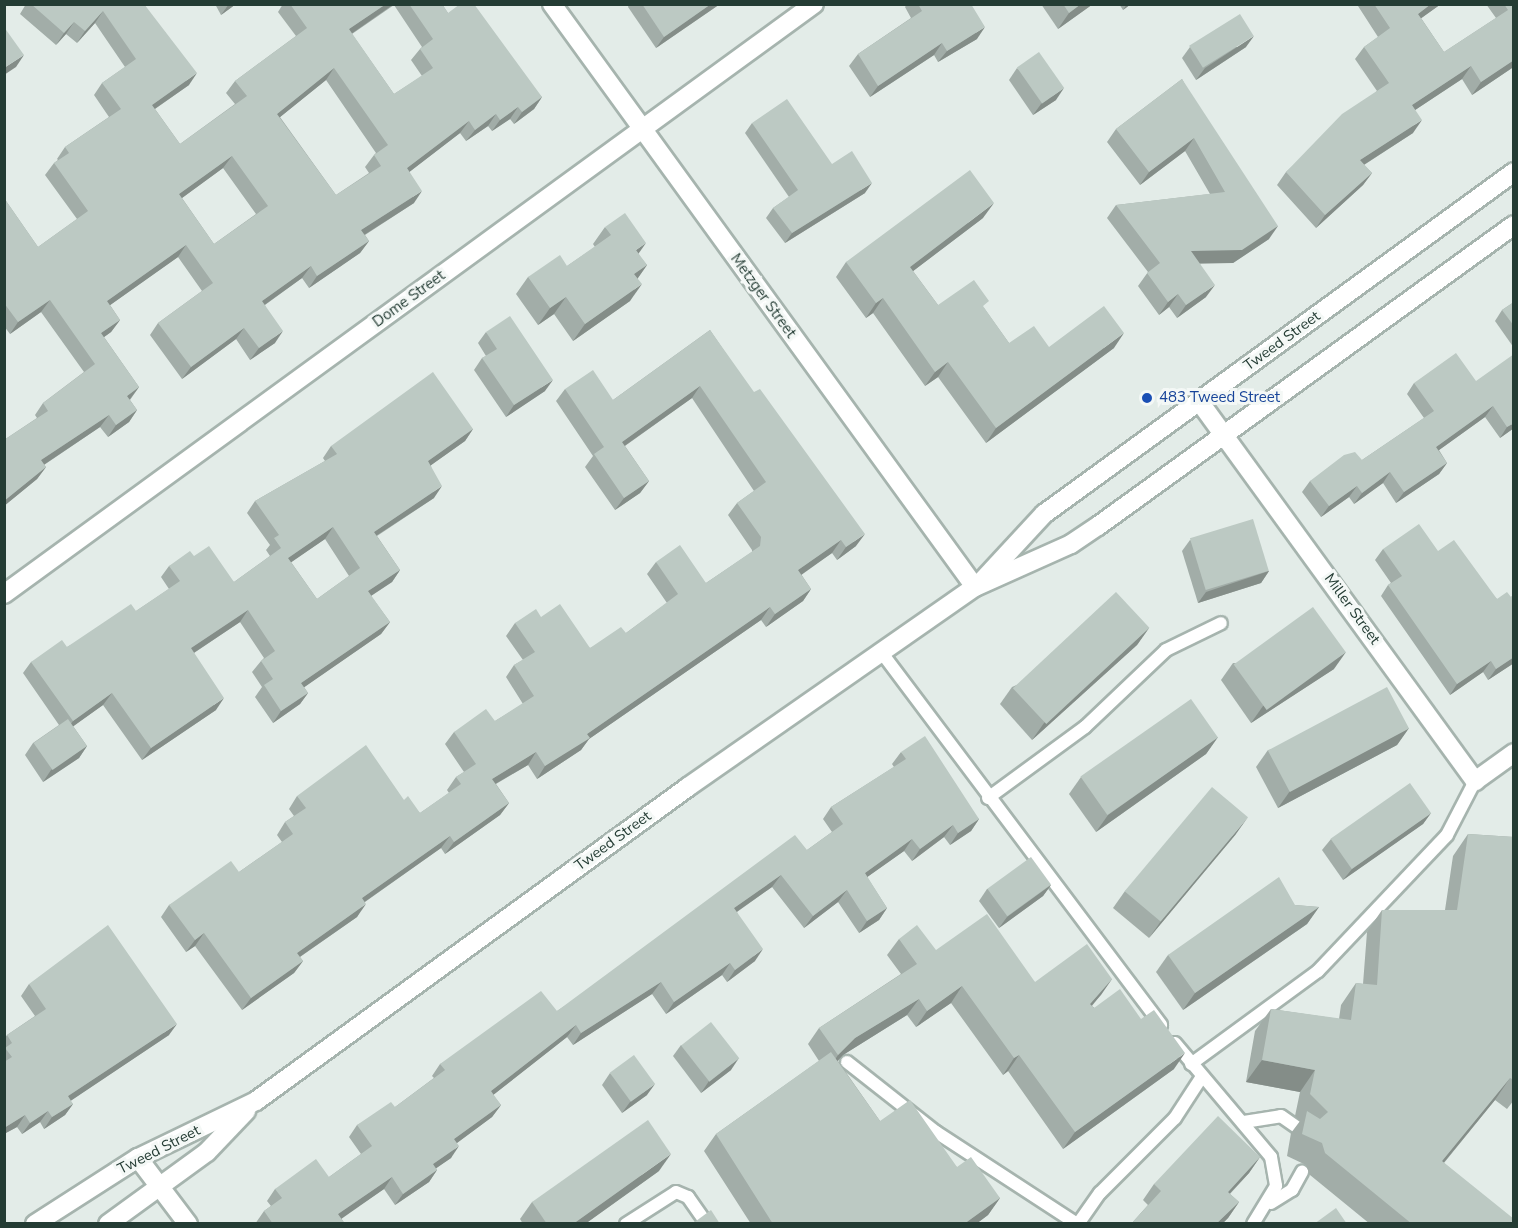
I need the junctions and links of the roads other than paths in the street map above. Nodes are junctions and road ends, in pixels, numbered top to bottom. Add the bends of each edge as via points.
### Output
1 (552, 4) edge
2 (814, 4) edge
3 (643, 130) junction
4 (1514, 172) edge
5 (1514, 225) edge
6 (1199, 401) junction
7 (1225, 434) junction
8 (975, 587) junction
9 (4, 594) edge
10 (1221, 623) dead end
11 (882, 653) junction
12 (1514, 753) edge
13 (1475, 781) junction
14 (988, 798) junction
15 (846, 1062) edge
16 (1191, 1064) junction
17 (1201, 1078) junction
18 (255, 1101) junction
19 (1244, 1122) junction
20 (1305, 1133) edge
21 (138, 1158) junction
22 (1302, 1172) dead end
23 (160, 1186) junction
24 (1271, 1203) junction
25 (35, 1224) edge
26 (108, 1224) edge
27 (188, 1224) edge
28 (626, 1224) edge
29 (707, 1224) edge
30 (1077, 1224) edge
31 (1253, 1224) edge

1 - 3 main road, Metzger Street
2 - 3 main road, Dome Street
3 - 8 main road, Metzger Street
3 - 9 main road, Dome Street
4 - 6 main road, Tweed Street
5 - 7 main road, Tweed Street
6 - 7 main road, Miller Street
6 - 8 main road, Tweed Street via 1044,514
7 - 8 main road, Tweed Street via 1071,544
7 - 13 main road, Miller Street
8 - 11 main road, Tweed Street
10 - 14 lane via 1166,650 1085,727
11 - 14 lane
11 - 18 main road, Tweed Street
12 - 13 main road
13 - 16 lane via 1447,835 1318,971
14 - 16 lane
15 - 30 lane via 936,1132
16 - 17 lane
17 - 19 lane
17 - 30 lane via 1175,1118 1100,1193
18 - 21 main road, Tweed Street
18 - 23 main road, Tweed Street via 207,1152
19 - 20 lane via 1281,1116
19 - 24 lane via 1276,1172
21 - 23 main road
21 - 25 main road, Tweed Street
22 - 24 lane via 1292,1190
23 - 26 main road, Tweed Street
23 - 27 main road
24 - 31 lane
28 - 29 lane via 676,1192 688,1197

